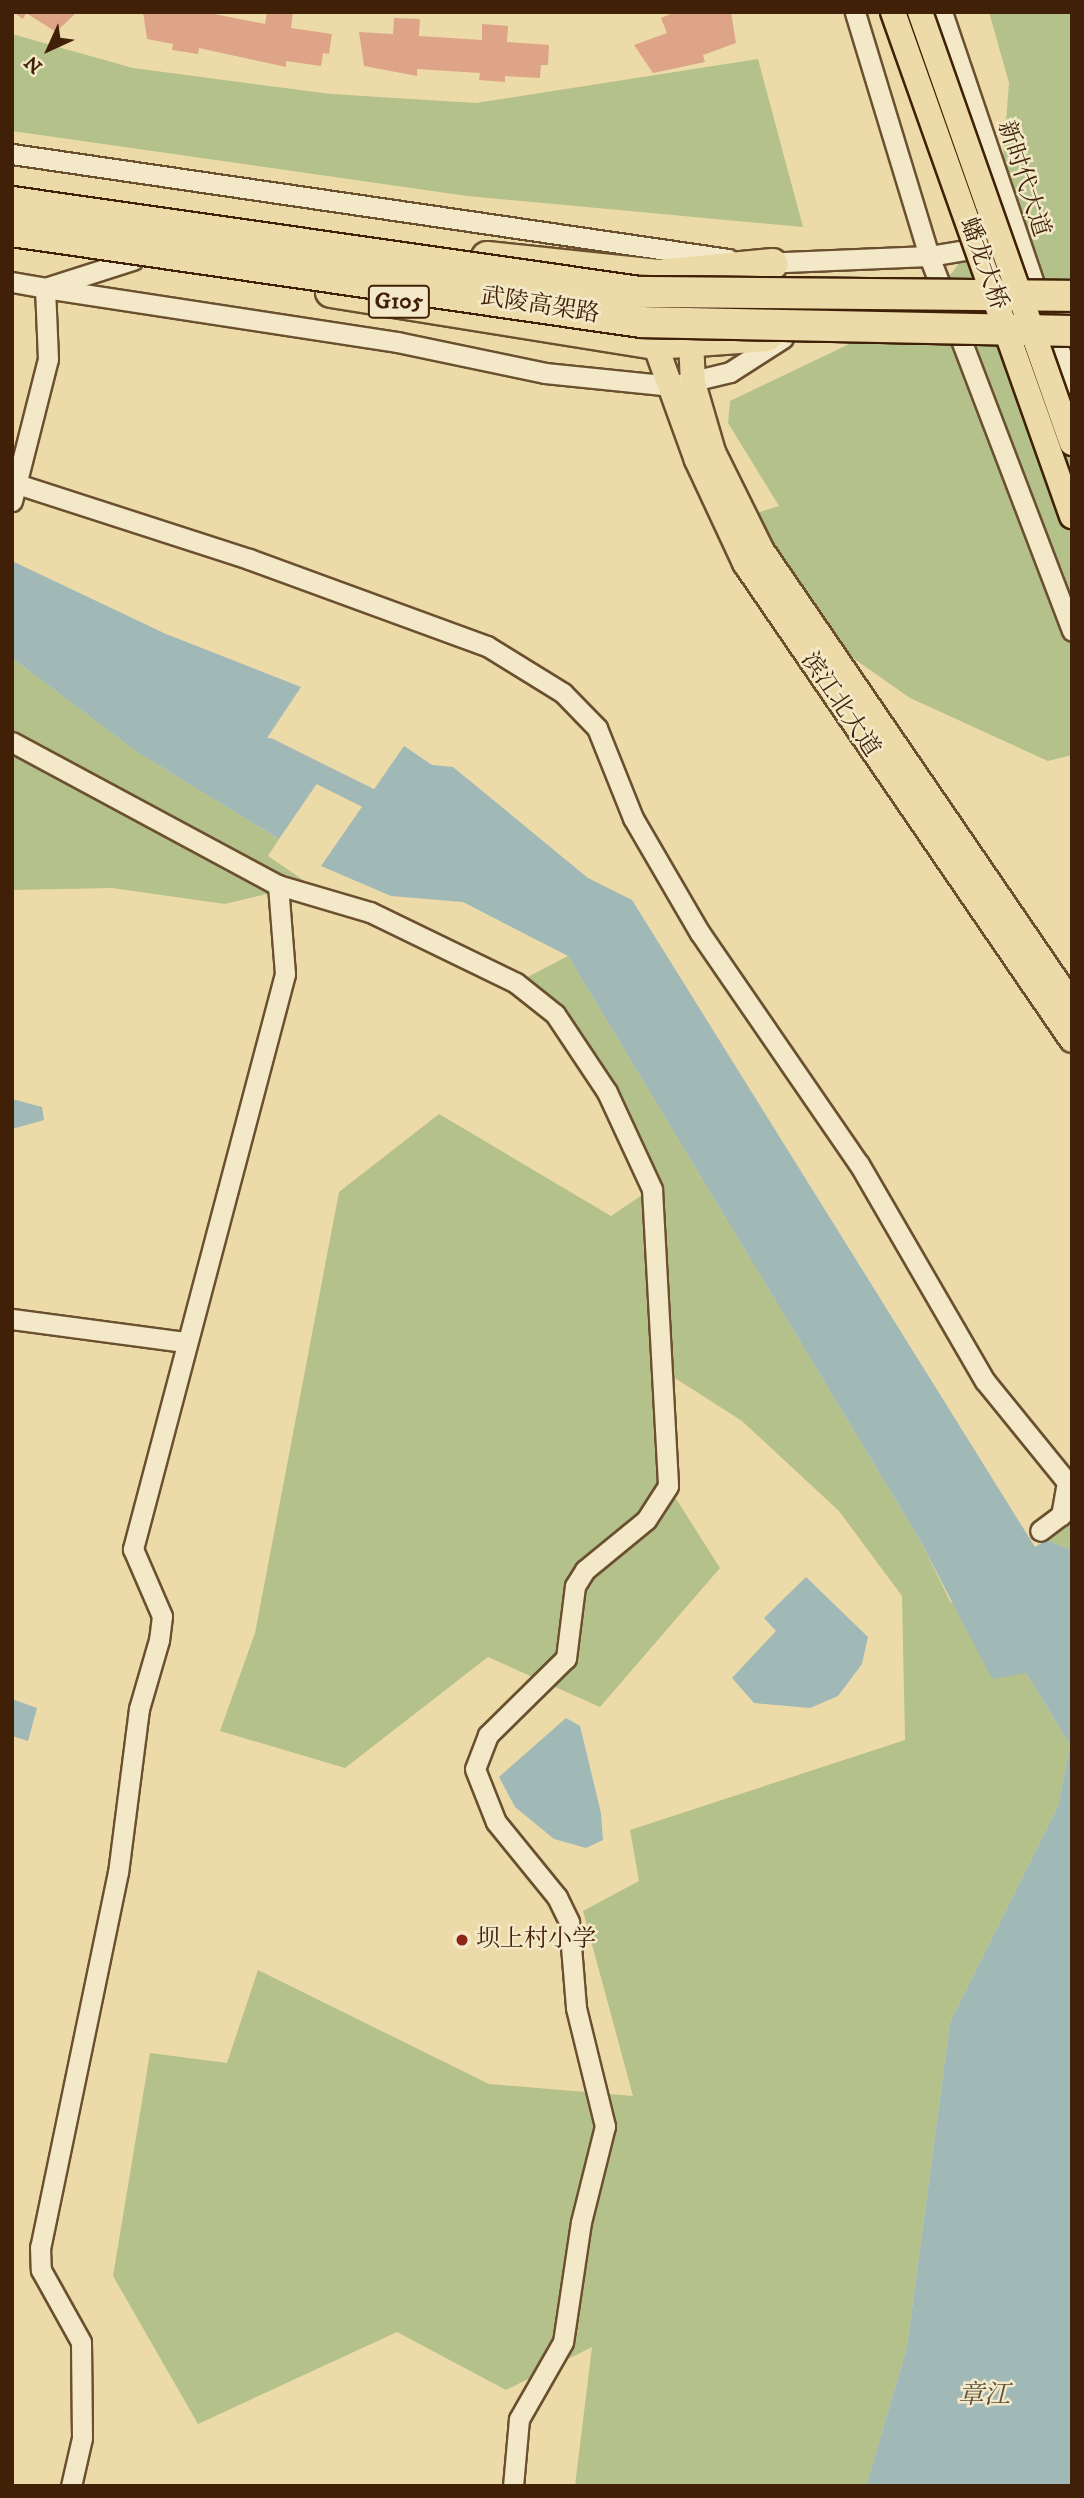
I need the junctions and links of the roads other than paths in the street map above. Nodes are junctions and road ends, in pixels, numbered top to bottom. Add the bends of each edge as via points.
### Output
1 (855, 12) edge
2 (893, 12) edge
3 (920, 12) edge
4 (942, 12) edge
5 (12, 154) edge
6 (12, 202) edge
7 (12, 231) edge
8 (12, 242) edge
9 (1017, 242) junction
10 (929, 256) junction
11 (133, 260) junction
12 (772, 264) junction
13 (12, 282) edge
14 (45, 288) junction
15 (1072, 296) edge
16 (1044, 314) junction
17 (950, 321) junction
18 (1072, 331) edge
19 (786, 335) junction
20 (691, 341) junction
21 (655, 344) junction
22 (1072, 383) edge
23 (683, 384) junction
24 (1072, 443) edge
25 (16, 493) edge
26 (1072, 516) edge
27 (1072, 631) edge
28 (12, 742) edge
29 (278, 885) junction
30 (1072, 1004) edge
31 (1072, 1040) edge
32 (12, 1319) edge
33 (184, 1342) junction
34 (1040, 1531) dead end
35 (71, 2486) edge
36 (513, 2486) edge

1 - 10 street
2 - 26 main road, 蟠龙大桥, bridge
3 - 24 main road, 蟠龙大桥, bridge
4 - 9 street, 新时代大道
5 - 12 street
6 - 12 highway, G105 via 658,275
6 - 15 highway, 武陵高架路, bridge via 640,292
7 - 18 highway, 武陵高架路, bridge via 640,322
8 - 11 highway, G105
9 - 10 street
9 - 16 street, 新时代大道
10 - 12 street
10 - 17 street
11 - 14 street
11 - 21 highway, G105
13 - 14 street
14 - 23 street via 397,342 545,373
14 - 25 street via 48,359
16 - 17 street
16 - 22 street, 新时代大道
17 - 19 street
17 - 27 street
19 - 20 highway, G105
19 - 23 street via 730,372
20 - 21 highway, G105
20 - 23 main road, 滨江北大道
21 - 23 main road, 滨江北大道
23 - 30 main road, 滨江北大道 via 762,551
23 - 31 main road, 滨江北大道 via 697,460 745,563
25 - 34 street via 487,646 597,728 633,818 700,933 859,1164 985,1381 1066,1482 1061,1515
28 - 29 street
29 - 33 street via 285,974 240,1157
29 - 36 street via 381,917 516,983 555,1014 607,1091 652,1189 668,1486 646,1520 585,1570 575,1586 566,1658 488,1735 475,1769 496,1822 557,1897 569,1922 576,2008 605,2126 581,2222 563,2342 519,2419
32 - 33 street
33 - 35 street via 134,1549 162,1616 159,1640 139,1709 118,1872 40,2247 41,2270 81,2342 82,2438

